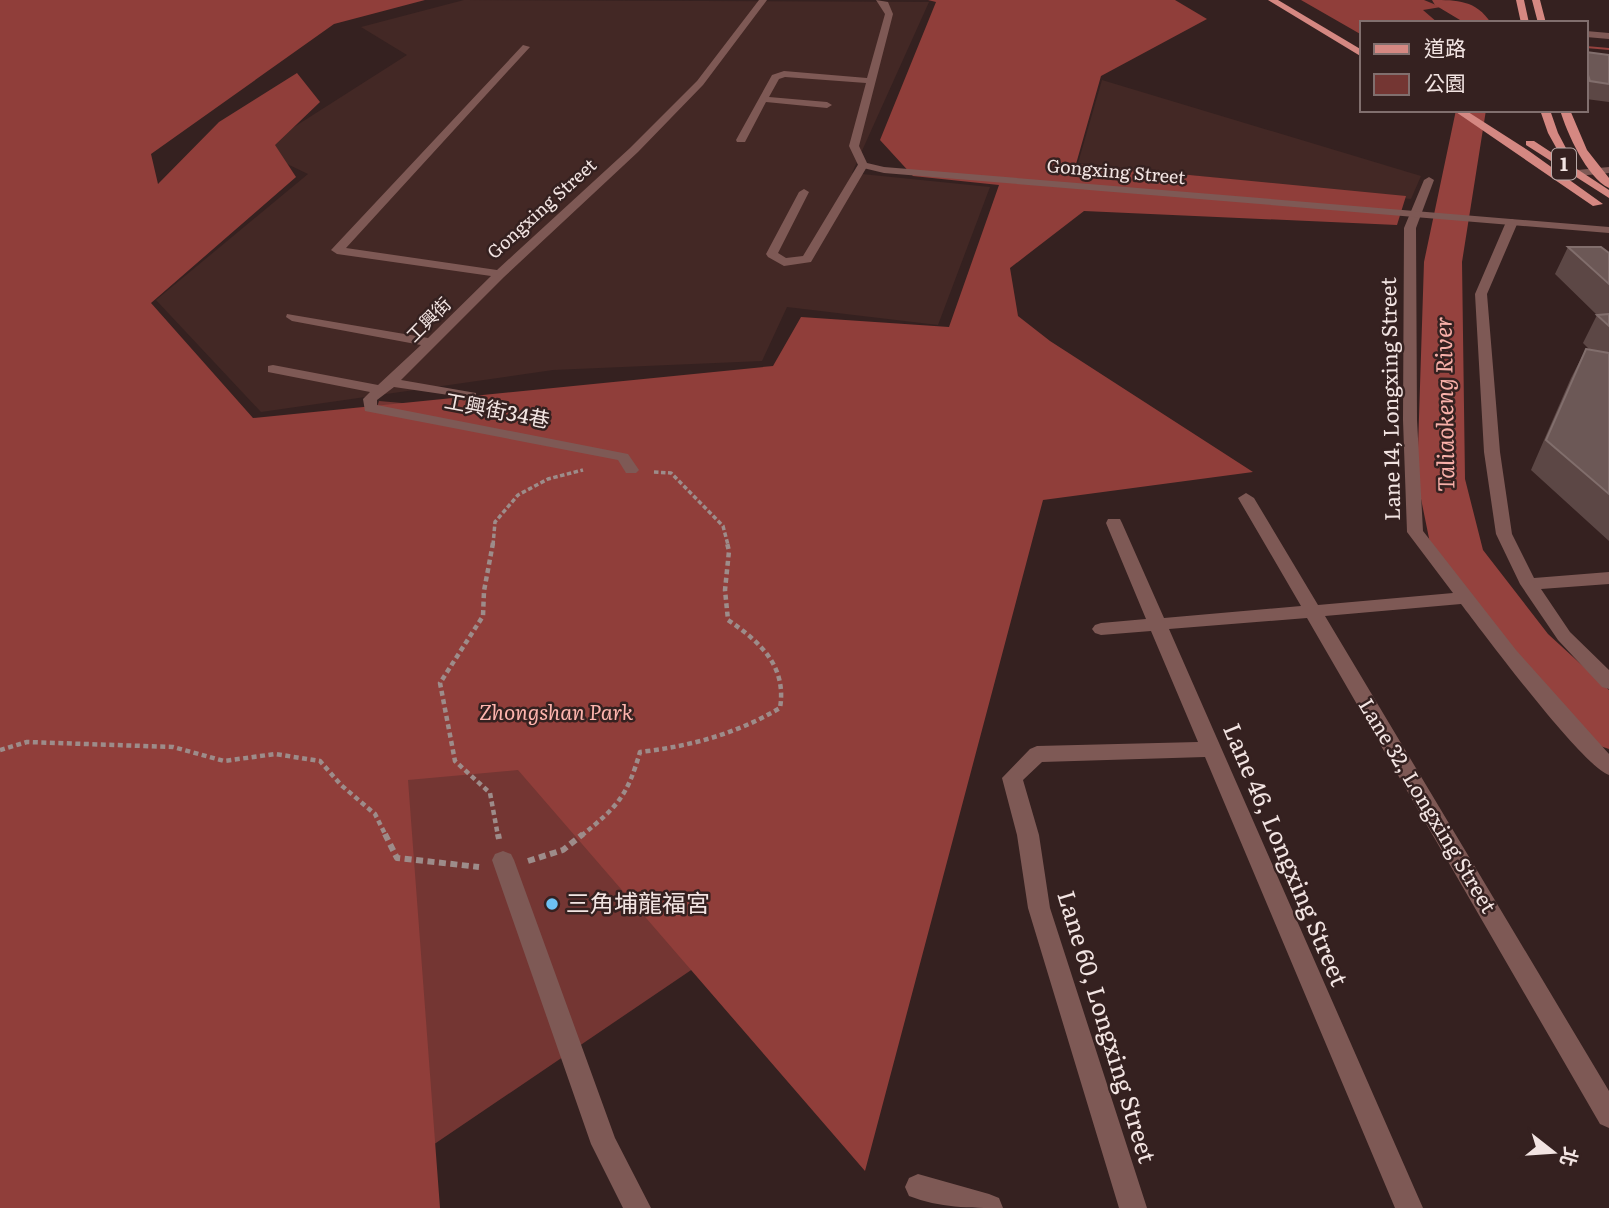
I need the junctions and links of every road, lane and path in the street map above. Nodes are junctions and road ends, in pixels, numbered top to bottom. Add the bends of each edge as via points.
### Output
1 (763, 0) edge
2 (880, 0) edge
3 (1272, 0) edge
4 (1289, 0) edge
5 (1520, 0) edge
6 (1536, 0) edge
7 (1525, 21) edge
8 (1541, 21) edge
9 (1588, 34) edge
10 (1609, 36) edge
11 (1360, 41) edge
12 (526, 47) dead end
13 (1360, 53) edge
14 (872, 81) junction
15 (763, 99) junction
16 (827, 105) dead end
17 (1462, 112) edge
18 (1481, 112) edge
19 (1546, 112) edge
20 (1565, 112) edge
21 (1553, 133) junction
22 (1512, 137) junction
23 (741, 140) dead end
24 (863, 165) junction
25 (1595, 169) junction
26 (1609, 170) edge
27 (1576, 172) junction
28 (1556, 175) junction
29 (1429, 180) dead end
30 (1609, 185) edge
31 (804, 192) dead end
32 (1609, 195) edge
33 (1597, 204) junction
34 (1416, 214) junction
35 (1609, 215) edge
36 (1512, 222) junction
37 (1609, 230) edge
38 (500, 274) junction
39 (292, 317) dead end
40 (430, 343) junction
41 (273, 369) dead end
42 (386, 386) junction
43 (471, 396) dead end
44 (631, 470) junction
45 (1246, 498) dead end
46 (1114, 523) dead end
47 (1609, 578) edge
48 (1529, 584) junction
49 (1466, 598) junction
50 (1312, 612) junction
51 (1157, 625) junction
52 (1101, 629) dead end
53 (1609, 682) edge
54 (1211, 749) junction
55 (0, 750) edge
56 (1609, 767) edge
57 (504, 864) junction
58 (1609, 1115) edge
59 (918, 1187) dead end
60 (637, 1208) edge
61 (989, 1208) edge
62 (1133, 1208) edge
63 (1409, 1208) edge

1 - 38 street, Gongxing Street via 699,83
2 - 14 street via 889,15
3 - 13 main road
4 - 11 main road
5 - 7 main road
6 - 8 main road
9 - 10 street
12 - 38 street, Gongxing Street via 337,250
14 - 15 street via 784,74 775,77
14 - 24 street via 854,146
15 - 16 street
15 - 23 street
17 - 22 main road, 1
18 - 22 main road, 1
19 - 21 main road
20 - 25 main road via 1571,134
21 - 22 main road via 1547,139
21 - 27 main road
22 - 27 main road, 1
22 - 28 main road, 1
24 - 31 street via 807,259 783,262 772,254
24 - 34 street, Gongxing Street
25 - 26 street
25 - 27 street
25 - 30 main road
27 - 28 street
27 - 32 main road, 1
27 - 33 main road
28 - 33 main road, 1
29 - 34 street, Lane 14, Longxing Street
33 - 35 main road, 1
34 - 36 street, Gongxing Street
34 - 49 street, Lane 14, Longxing Street via 1410,228 1415,532
36 - 37 street
36 - 48 street via 1481,294 1492,452 1504,534
38 - 40 street, 工興街
39 - 40 street
40 - 42 street, 工興街
41 - 42 street
42 - 43 street
42 - 44 street, 工興街34巷 via 370,399 370,408 624,457
44 - 57 path via 592,467 548,479 518,495 495,522 482,615 440,683 455,761 491,793
44 - 57 path via 671,473 723,526 729,551 728,620 756,638 777,666 784,695 780,708 757,722 693,746 640,752 630,786 607,815 563,850
45 - 50 street, Lane 32, Longxing Street
46 - 51 street, Lane 46, Longxing Street
47 - 48 street
48 - 53 street via 1564,636
49 - 50 street
49 - 56 street, Lane 14, Longxing Street
50 - 51 street
50 - 58 street, Lane 32, Longxing Street
51 - 52 street
51 - 54 street, Lane 46, Longxing Street
54 - 62 street, Lane 60, Longxing Street via 1037,754 1012,778 1028,835 1039,908
54 - 63 street, Lane 46, Longxing Street
55 - 57 path via 27,742 173,747 225,761 275,754 320,761 375,814 397,858 453,866
57 - 60 street via 604,1144
59 - 61 street

